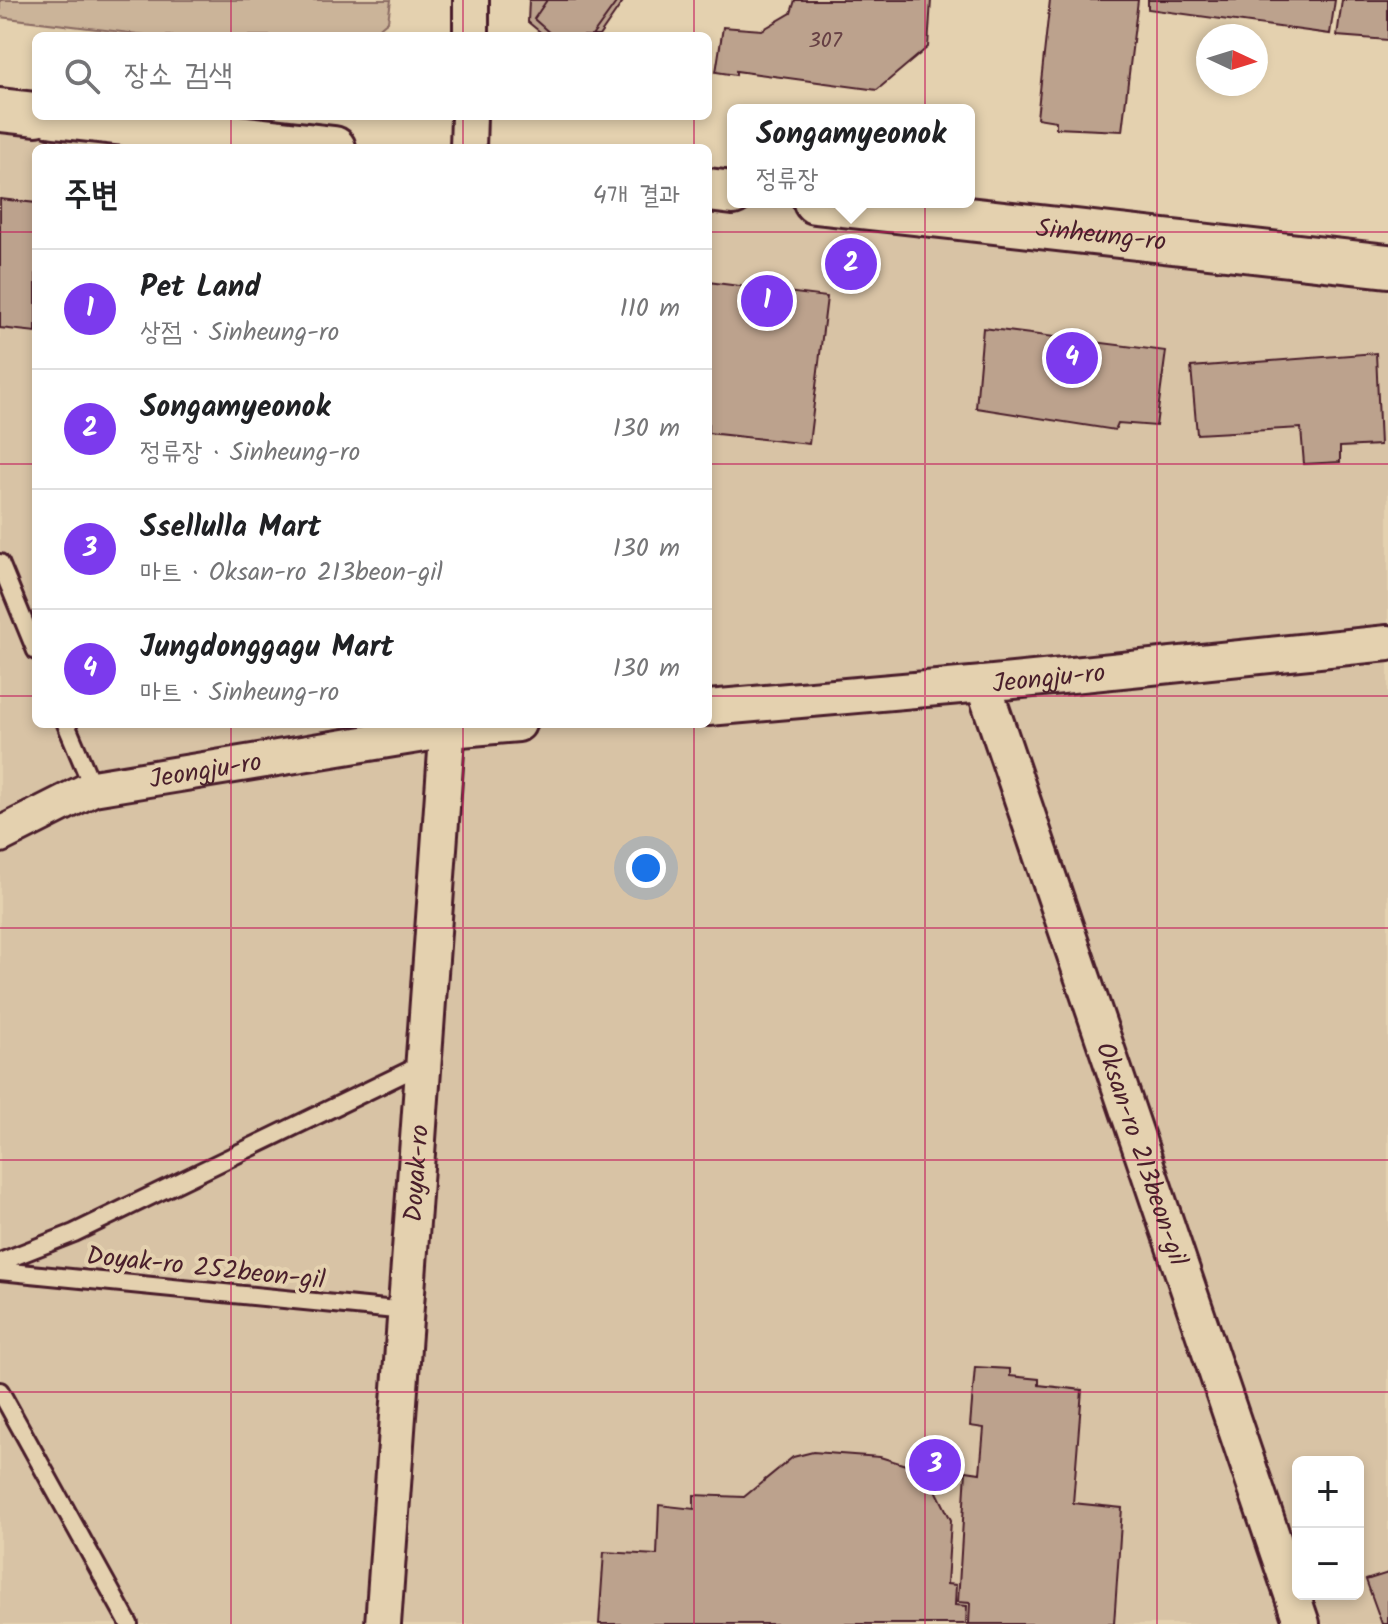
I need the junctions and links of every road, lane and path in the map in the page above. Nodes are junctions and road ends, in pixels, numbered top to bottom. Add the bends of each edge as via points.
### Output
1 (471, 0) edge
2 (471, 32) edge
3 (0, 110) edge
4 (32, 114) edge
5 (89, 120) edge
6 (469, 120) edge
7 (299, 144) edge
8 (468, 144) edge
9 (869, 208) edge
10 (1388, 266) edge
11 (0, 563) edge
12 (32, 641) edge
13 (1388, 643) edge
14 (983, 684) junction
15 (712, 708) edge
16 (68, 728) edge
17 (443, 728) edge
18 (449, 728) edge
19 (93, 788) junction
20 (0, 835) edge
21 (424, 1063) junction
22 (0, 1262) edge
23 (0, 1271) edge
24 (406, 1311) junction
25 (0, 1391) edge
26 (129, 1624) edge
27 (383, 1624) edge
28 (1302, 1624) edge

1 - 2 street
3 - 4 street
5 - 7 street
6 - 8 street
9 - 10 street, Sinheung-ro
11 - 12 lane
13 - 14 street, Jeongju-ro
14 - 15 street, Jeongju-ro
14 - 28 street, Oksan-ro 213beon-gil
16 - 19 lane
17 - 19 street, Jeongju-ro
18 - 21 street, Doyak-ro
19 - 20 street, Jeongju-ro
21 - 22 lane via 74,1233
21 - 24 street, Doyak-ro
23 - 24 lane, Doyak-ro 252beon-gil
24 - 27 street, Doyak-ro
25 - 26 lane

